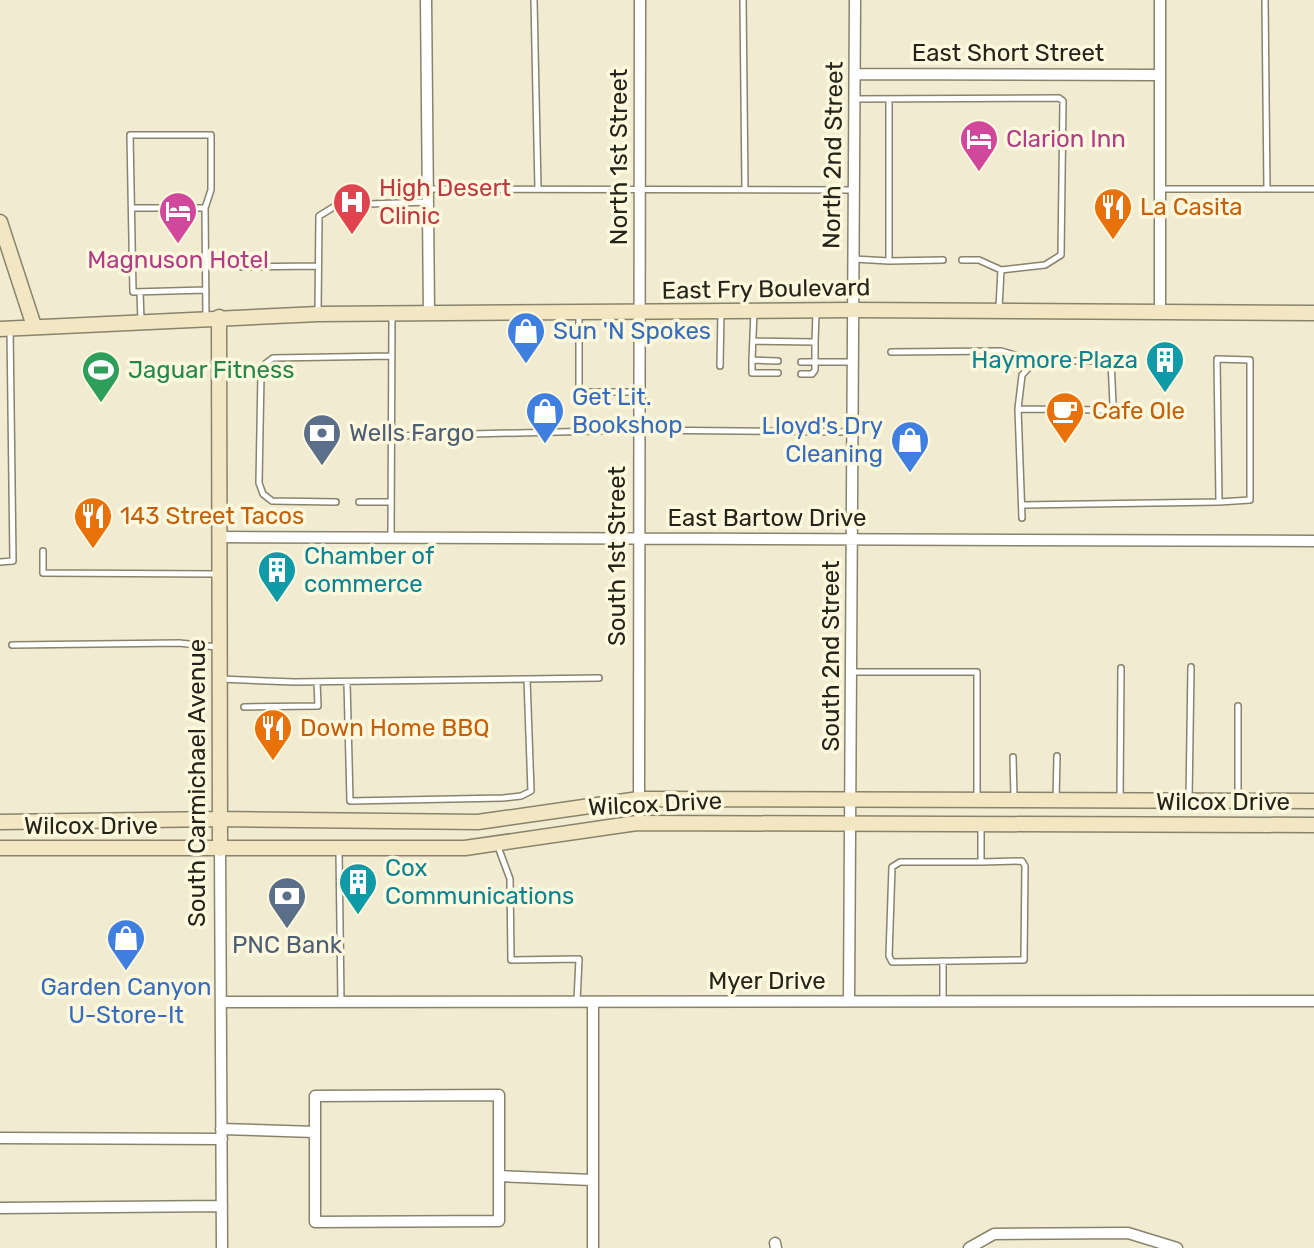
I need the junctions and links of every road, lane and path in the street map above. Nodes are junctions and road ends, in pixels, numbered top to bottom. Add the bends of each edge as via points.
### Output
1 (426, 0) edge
2 (534, 0) edge
3 (640, 0) edge
4 (743, 0) edge
5 (855, 0) edge
6 (1160, 0) edge
7 (1265, 0) edge
8 (856, 74) junction
9 (1160, 75) junction
10 (855, 99) junction
11 (889, 99) junction
12 (429, 189) junction
13 (538, 189) junction
14 (639, 189) junction
15 (745, 189) junction
16 (1160, 189) junction
17 (1267, 189) junction
18 (1314, 189) edge
19 (854, 190) junction
20 (429, 202) junction
21 (132, 208) junction
22 (205, 208) junction
23 (0, 222) edge
24 (853, 259) junction
25 (943, 260) dead end
26 (961, 260) dead end
27 (889, 261) junction
28 (318, 266) junction
29 (242, 267) dead end
30 (1001, 270) junction
31 (206, 290) junction
32 (140, 292) junction
33 (852, 310) junction
34 (816, 311) junction
35 (722, 312) junction
36 (754, 312) junction
37 (999, 312) junction
38 (639, 313) junction
39 (1160, 313) junction
40 (1314, 313) edge
41 (318, 314) junction
42 (391, 314) junction
43 (429, 314) junction
44 (579, 314) junction
45 (212, 318) junction
46 (141, 321) junction
47 (34, 326) junction
48 (5, 328) edge
49 (753, 341) junction
50 (816, 342) junction
51 (891, 352) dead end
52 (391, 356) junction
53 (752, 360) junction
54 (778, 361) dead end
55 (1035, 361) junction
56 (801, 362) dead end
57 (816, 362) junction
58 (852, 362) junction
59 (720, 366) dead end
60 (778, 373) dead end
61 (801, 374) dead end
62 (638, 392) junction
63 (1018, 409) junction
64 (638, 430) junction
65 (852, 432) junction
66 (391, 436) junction
67 (336, 502) dead end
68 (359, 502) dead end
69 (391, 502) junction
70 (1219, 502) junction
71 (1022, 506) junction
72 (1023, 518) dead end
73 (219, 537) junction
74 (391, 538) junction
75 (637, 539) junction
76 (853, 540) junction
77 (1314, 541) edge
78 (43, 551) dead end
79 (0, 562) edge
80 (219, 574) junction
81 (12, 645) dead end
82 (220, 648) junction
83 (1191, 667) dead end
84 (1121, 668) dead end
85 (852, 672) junction
86 (599, 678) dead end
87 (220, 679) junction
88 (527, 679) junction
89 (317, 682) junction
90 (347, 682) junction
91 (1238, 706) dead end
92 (244, 708) dead end
93 (1057, 756) dead end
94 (1013, 757) dead end
95 (639, 799) junction
96 (851, 800) junction
97 (977, 800) junction
98 (1014, 800) junction
99 (1056, 800) junction
100 (1120, 800) junction
101 (1189, 800) junction
102 (1238, 801) junction
103 (1314, 801) edge
104 (220, 819) junction
105 (0, 822) edge
106 (851, 824) junction
107 (981, 824) junction
108 (1314, 825) edge
109 (497, 844) junction
110 (0, 848) edge
111 (339, 848) junction
112 (220, 849) junction
113 (981, 862) junction
114 (943, 961) junction
115 (943, 1001) junction
116 (1314, 1001) edge
117 (221, 1002) junction
118 (341, 1002) junction
119 (577, 1002) junction
120 (593, 1002) junction
121 (849, 1002) junction
122 (315, 1132) junction
123 (221, 1134) junction
124 (0, 1138) edge
125 (499, 1176) junction
126 (592, 1180) junction
127 (222, 1206) junction
128 (0, 1208) edge
129 (222, 1248) edge
130 (593, 1248) edge
131 (968, 1248) edge
132 (1177, 1248) edge

1 - 12 street
2 - 13 lane
3 - 14 street, North 1st Street
4 - 15 lane
5 - 8 street, North 2nd Street
6 - 9 street
7 - 17 lane
8 - 9 street, East Short Street
8 - 10 street, North 2nd Street
9 - 16 street
10 - 11 lane
10 - 19 street, North 2nd Street
11 - 27 lane
11 - 30 lane via 1059,97 1063,101 1061,255 1045,265
12 - 13 lane
12 - 20 street
13 - 14 lane
14 - 15 lane
14 - 38 street, North 1st Street
15 - 19 lane
16 - 17 lane
16 - 39 street
17 - 18 lane
19 - 24 street, North 2nd Street
20 - 28 lane via 327,208 319,216
20 - 43 street
21 - 22 lane
21 - 22 lane via 130,135 211,135 211,190
21 - 32 lane via 133,292
22 - 31 lane
23 - 47 street
24 - 27 lane
24 - 33 street, North 2nd Street
25 - 27 lane
26 - 30 lane via 979,260
28 - 29 lane
28 - 41 lane
30 - 37 lane
31 - 32 lane
31 - 45 lane
32 - 46 lane
33 - 34 street, East Fry Boulevard
33 - 37 street, East Fry Boulevard
33 - 58 street, South 2nd Street
34 - 36 street, East Fry Boulevard
34 - 50 lane
35 - 36 street, East Fry Boulevard
35 - 38 street, East Fry Boulevard
35 - 59 lane
36 - 49 lane
37 - 39 street, East Fry Boulevard
38 - 44 street, East Fry Boulevard
38 - 62 street, South 1st Street
39 - 40 street, East Fry Boulevard
41 - 42 street, East Fry Boulevard
41 - 45 street, East Fry Boulevard
42 - 43 street, East Fry Boulevard
42 - 52 lane
43 - 44 street, East Fry Boulevard
44 - 62 lane via 579,392
45 - 46 street, East Fry Boulevard
45 - 73 street, South Carmichael Avenue
46 - 47 street, East Fry Boulevard
47 - 48 street, East Fry Boulevard
48 - 79 lane via 13,561
49 - 50 lane
49 - 53 lane
50 - 57 lane
51 - 55 lane via 1001,351
52 - 66 lane
52 - 67 lane via 290,356 264,364 259,483 263,494 272,500
53 - 54 lane
53 - 60 lane via 752,373
55 - 63 lane via 1022,375
55 - 63 lane via 1111,361 1113,404 1108,410
56 - 57 lane
57 - 58 lane
57 - 61 lane via 812,374
58 - 65 street, South 2nd Street
62 - 64 street, South 1st Street
63 - 71 lane
64 - 65 lane
64 - 66 lane
64 - 75 street, South 1st Street
65 - 76 street, South 2nd Street
66 - 69 lane
68 - 69 lane
69 - 74 lane
70 - 70 lane via 1217,359 1250,360 1251,500
70 - 71 lane
71 - 72 lane
73 - 74 street, East Bartow Drive
73 - 80 street, South Carmichael Avenue
74 - 75 street, East Bartow Drive
75 - 76 street, East Bartow Drive
75 - 95 street, South 1st Street
76 - 77 street, East Bartow Drive
76 - 85 street, South 2nd Street
78 - 80 lane via 43,573
80 - 82 street, South Carmichael Avenue
81 - 82 lane via 179,643
82 - 87 street, South Carmichael Avenue
83 - 101 lane
84 - 100 lane
85 - 96 street, South 2nd Street
85 - 97 lane via 977,672
86 - 88 lane
87 - 89 lane
87 - 104 street, South Carmichael Avenue
88 - 90 lane
88 - 90 lane via 531,791 503,798 350,801
89 - 90 lane
89 - 92 lane via 318,706
91 - 102 lane
93 - 99 lane
94 - 98 lane
95 - 96 street, Wilcox Drive
95 - 104 street, Wilcox Drive via 478,822
96 - 97 street, Wilcox Drive
96 - 106 street, South 2nd Street
97 - 98 street, Wilcox Drive
98 - 99 street, Wilcox Drive
99 - 100 street, Wilcox Drive
100 - 101 street, Wilcox Drive
101 - 102 street, Wilcox Drive
102 - 103 street, Wilcox Drive
104 - 105 street, Wilcox Drive
104 - 112 street, South Carmichael Avenue
106 - 107 street, Wilcox Drive
106 - 109 street, Wilcox Drive via 637,823
106 - 121 street, South 2nd Street
107 - 108 street, Wilcox Drive
107 - 113 lane
109 - 111 street, Wilcox Drive
109 - 119 lane via 510,879 511,960 579,959
110 - 112 street, Wilcox Drive
111 - 112 street, Wilcox Drive
111 - 118 lane
112 - 117 street, South Carmichael Avenue
113 - 114 lane via 1022,861 1025,866 1024,960
113 - 114 lane via 900,862 892,867 888,956 892,962
114 - 115 lane
115 - 116 street, Myer Drive
115 - 121 street, Myer Drive
117 - 118 street, Myer Drive
117 - 123 street, South Carmichael Avenue
118 - 119 street, Myer Drive
119 - 120 street, Myer Drive
120 - 121 street, Myer Drive
120 - 126 street
122 - 123 street
122 - 125 street via 315,1096 499,1095
122 - 125 street via 315,1222 499,1221
123 - 124 street
123 - 127 street, South Carmichael Avenue
125 - 126 street
126 - 130 street
127 - 128 street
127 - 129 street, South Carmichael Avenue
131 - 132 street via 993,1234 1047,1233 1128,1233

